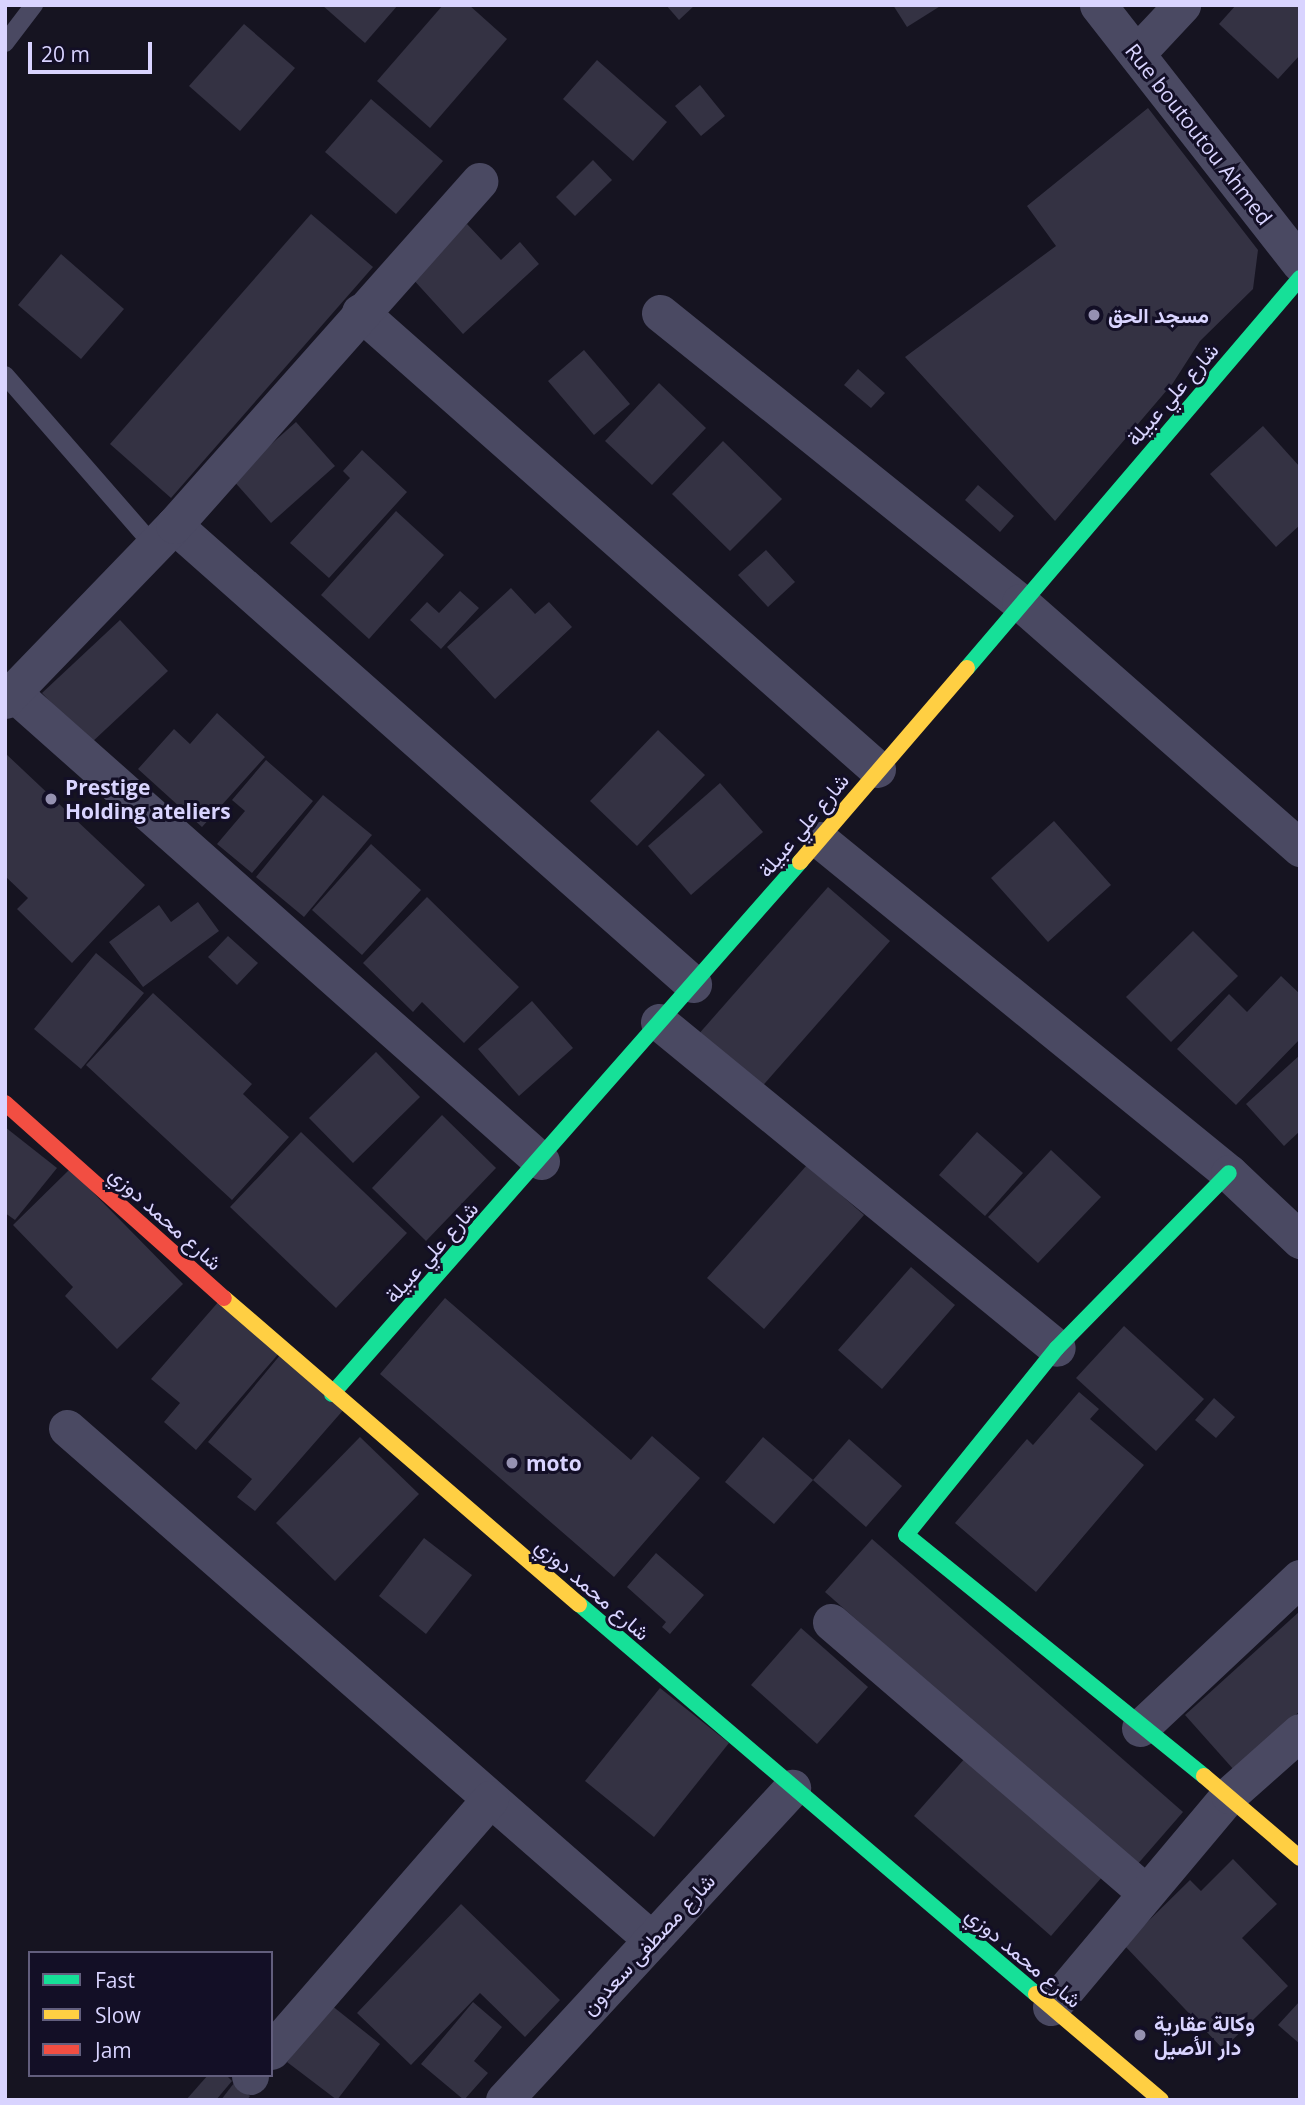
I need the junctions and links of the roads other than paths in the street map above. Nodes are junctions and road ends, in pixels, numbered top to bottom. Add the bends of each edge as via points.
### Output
1 (34, 5) edge
2 (1098, 5) edge
3 (1182, 5) edge
4 (5, 43) edge
5 (1137, 53) junction
6 (479, 181) dead end
7 (1300, 264) edge
8 (1300, 278) edge
9 (360, 312) junction
10 (660, 313) dead end
11 (5, 375) edge
12 (164, 536) junction
13 (1020, 602) junction
14 (9, 696) edge
15 (877, 769) junction
16 (820, 841) junction
17 (1300, 848) edge
18 (693, 984) junction
19 (659, 1022) junction
20 (5, 1102) edge
21 (541, 1161) junction
22 (1229, 1173) junction
23 (1300, 1240) edge
24 (1057, 1348) junction
25 (332, 1394) junction
26 (67, 1428) dead end
27 (1300, 1578) edge
28 (831, 1622) dead end
29 (1140, 1728) junction
30 (1300, 1732) edge
31 (792, 1787) junction
32 (1229, 1795) junction
33 (490, 1799) junction
34 (1300, 1858) edge
35 (1145, 1892) junction
36 (652, 1940) junction
37 (1051, 2007) junction
38 (273, 2049) edge
39 (504, 2100) edge
40 (1161, 2100) edge

1 - 4 lane
2 - 5 street, Rue boutoutou Ahmed
3 - 5 street
5 - 7 street, Rue boutoutou Ahmed
6 - 9 street
8 - 13 street, شارع علي عبيلة
9 - 12 street
9 - 15 street
10 - 13 street
11 - 12 lane
12 - 14 street
12 - 18 street
13 - 15 street, شارع علي عبيلة
13 - 17 street
14 - 21 street
15 - 16 street, شارع علي عبيلة
16 - 18 street, شارع علي عبيلة
16 - 22 street
18 - 19 street, شارع علي عبيلة
19 - 21 street, شارع علي عبيلة
19 - 24 street
20 - 25 street, شارع محمد دوزي
21 - 25 street, شارع علي عبيلة
22 - 23 street
22 - 24 street
24 - 29 street via 906,1535
25 - 31 street, شارع محمد دوزي
26 - 33 street
27 - 29 street
28 - 35 street
29 - 32 street
30 - 32 street
31 - 36 street, شارع مصطفى سعدون
31 - 37 street, شارع محمد دوزي
32 - 34 street
32 - 35 street
33 - 36 street
33 - 38 street
35 - 37 street
36 - 39 street, شارع مصطفى سعدون
37 - 40 street, شارع محمد دوزي

